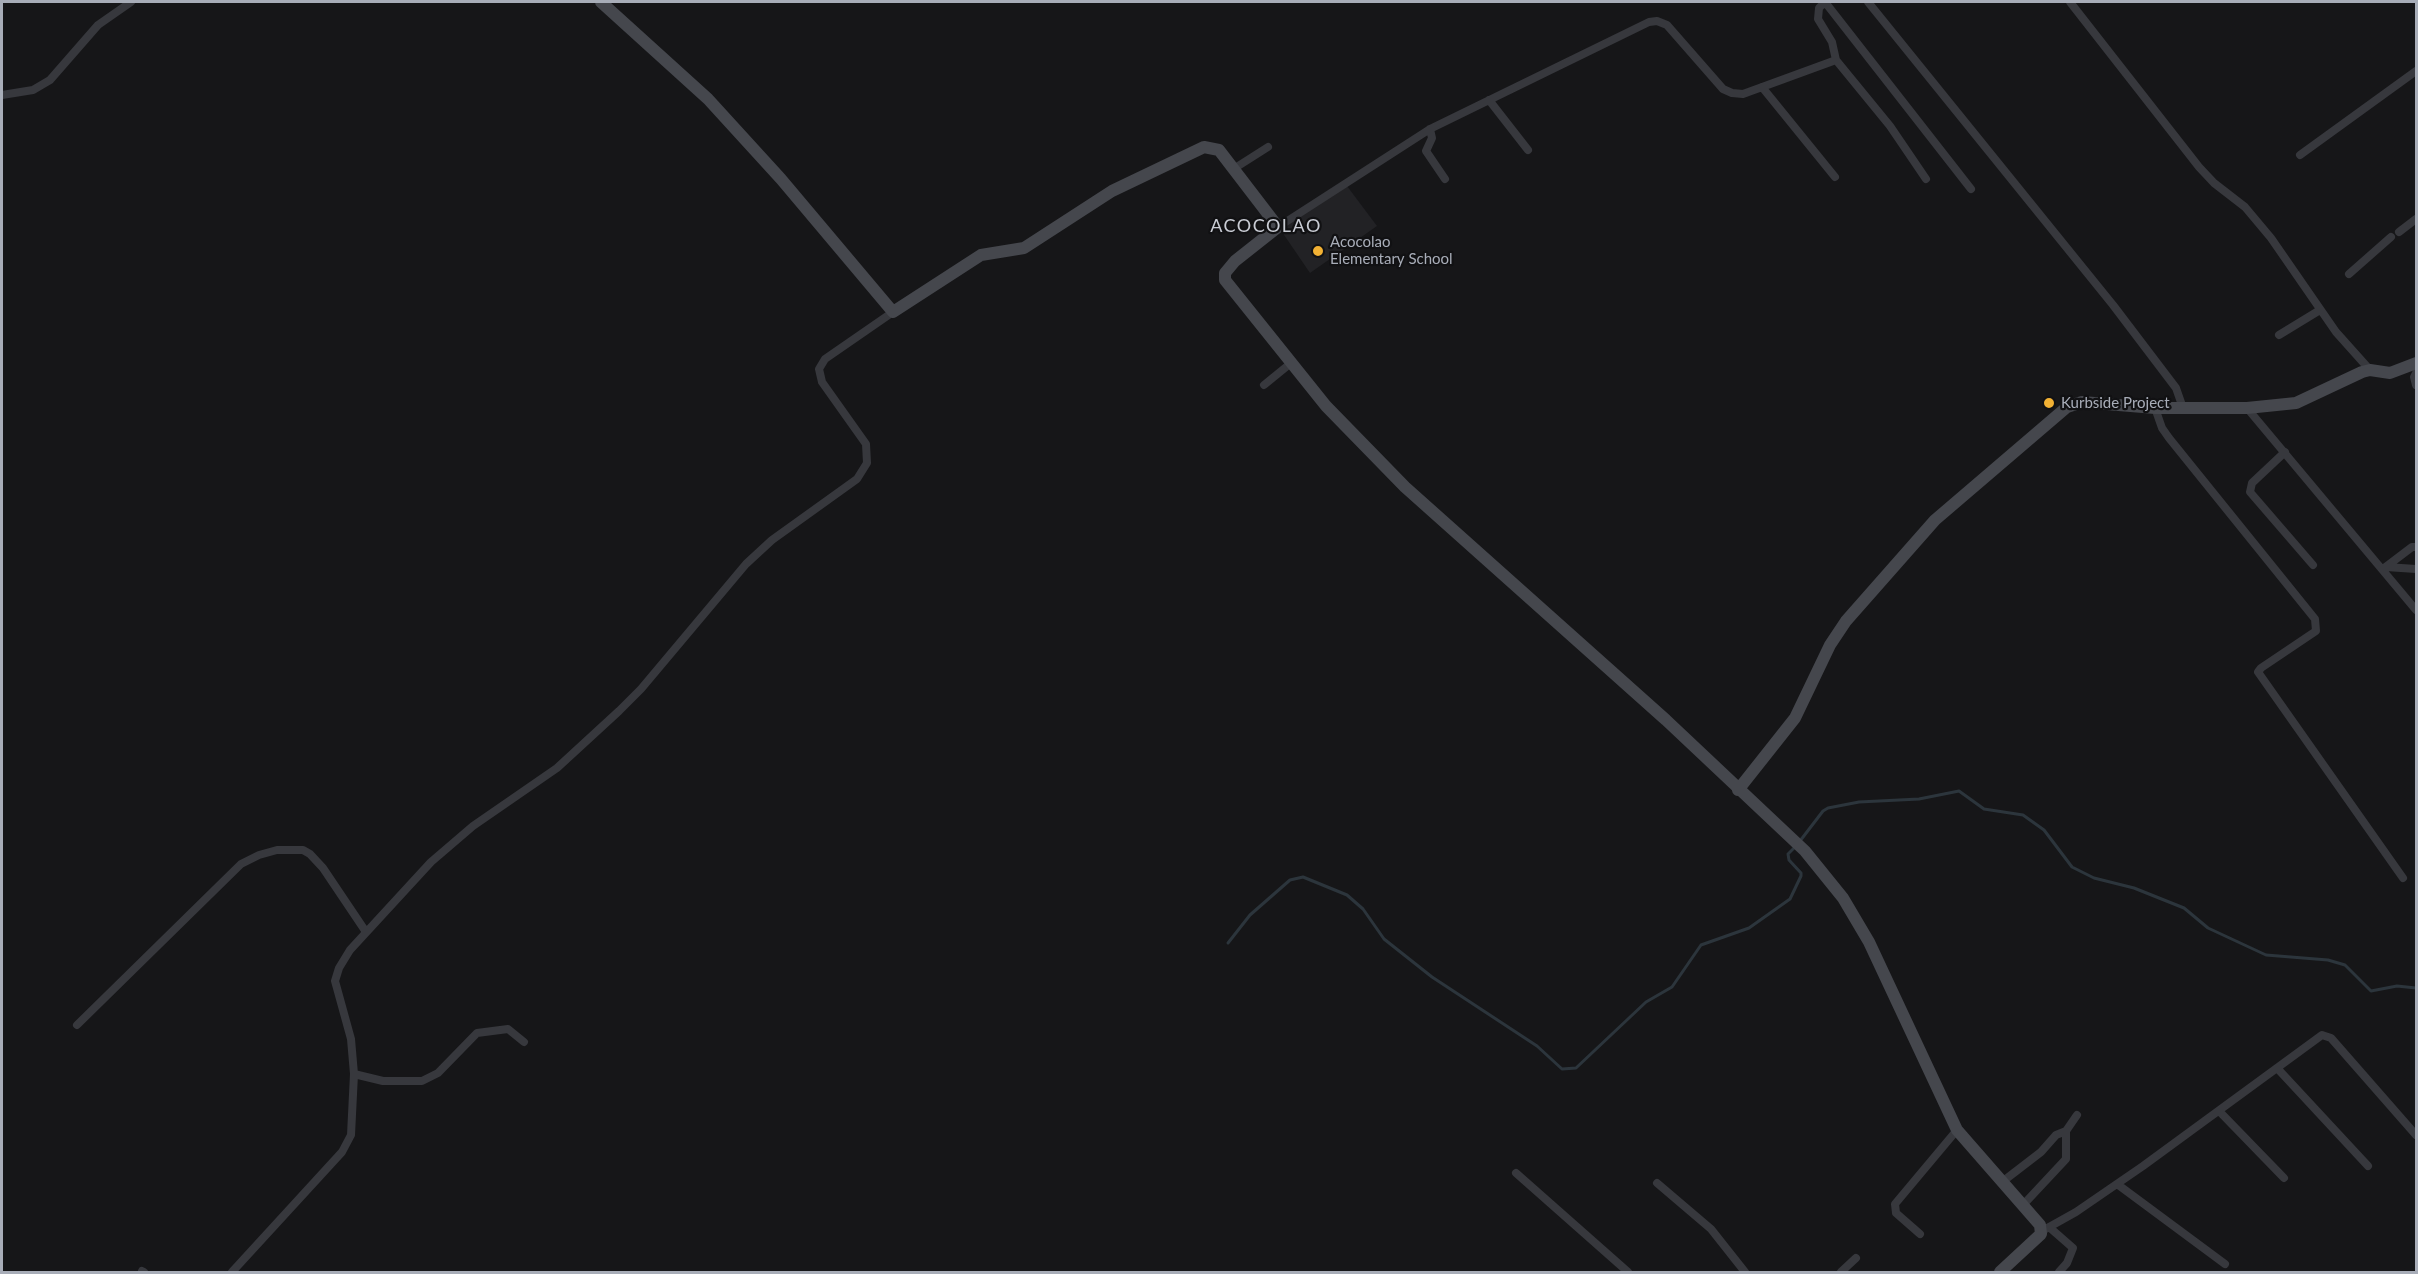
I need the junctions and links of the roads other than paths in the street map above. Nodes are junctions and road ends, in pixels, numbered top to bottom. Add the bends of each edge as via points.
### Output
1 (131, 2) edge
2 (601, 2) edge
3 (1825, 2) edge
4 (1869, 2) edge
5 (2070, 2) edge
6 (1836, 60) junction
7 (2416, 71) edge
8 (1762, 87) junction
9 (2, 95) edge
10 (1489, 100) junction
11 (1430, 129) junction
12 (1268, 147) dead end
13 (1528, 150) dead end
14 (2300, 155) dead end
15 (1235, 168) junction
16 (1835, 177) dead end
17 (1445, 178) dead end
18 (1926, 178) dead end
19 (1971, 189) dead end
20 (2416, 219) edge
21 (1278, 227) junction
22 (2399, 232) dead end
23 (2391, 237) dead end
24 (2349, 274) dead end
25 (2320, 310) junction
26 (893, 312) junction
27 (2279, 335) dead end
28 (1291, 363) junction
29 (2416, 363) edge
30 (2370, 370) junction
31 (2416, 373) edge
32 (1264, 385) dead end
33 (2416, 385) edge
34 (2155, 408) junction
35 (2184, 408) junction
36 (2247, 408) junction
37 (2285, 453) junction
38 (2416, 547) edge
39 (2313, 565) dead end
40 (2384, 568) junction
41 (2416, 569) edge
42 (2416, 610) edge
43 (1738, 790) junction
44 (2403, 878) dead end
45 (366, 932) junction
46 (77, 1025) dead end
47 (524, 1042) dead end
48 (2277, 1068) junction
49 (354, 1074) junction
50 (2219, 1110) junction
51 (2077, 1115) dead end
52 (1957, 1130) junction
53 (2066, 1131) junction
54 (2416, 1135) edge
55 (2368, 1166) dead end
56 (1516, 1173) dead end
57 (2284, 1178) dead end
58 (2002, 1182) junction
59 (1657, 1184) dead end
60 (2116, 1184) junction
61 (2023, 1205) junction
62 (2046, 1229) junction
63 (1920, 1234) dead end
64 (1856, 1257) dead end
65 (2225, 1264) dead end
66 (232, 1272) edge
67 (1628, 1272) edge
68 (1744, 1272) edge
69 (1841, 1272) edge
70 (2000, 1272) edge
71 (2059, 1272) edge

1 - 9 street via 98,25 50,80 33,90
2 - 26 street via 708,99
3 - 6 street via 1817,14 1835,48
3 - 19 street
4 - 35 street via 2113,305 2176,388
5 - 25 street via 2199,166 2245,207 2271,238
6 - 8 street
6 - 18 street
7 - 14 street
8 - 10 street via 1743,94 1728,92 1672,30 1657,21
8 - 16 street
10 - 11 street
10 - 13 street
11 - 17 street via 1432,138 1426,151
11 - 21 street
12 - 15 street
15 - 21 street
15 - 26 street via 1220,150 1204,147 1104,196 1024,248 975,258
20 - 22 street
21 - 28 street via 1241,255 1225,276 1229,287
23 - 24 street
25 - 27 street
25 - 30 street
26 - 45 street via 825,359 819,369 822,382 866,444 867,463 857,479 772,540 746,564 619,711 557,768 473,826 431,862
28 - 32 street
28 - 43 street via 1348,432 1405,488 1666,720
29 - 30 street via 2390,373
30 - 36 street via 2308,399
31 - 33 street
34 - 35 street
34 - 43 street via 2074,404 1943,512 1839,631 1795,718
34 - 44 street via 2162,429 2315,619 2316,631 2258,672
35 - 36 street
36 - 37 street
37 - 39 street via 2252,483 2250,492
37 - 40 street
38 - 40 street
40 - 41 street
40 - 42 street
43 - 52 street via 1804,851 1843,898 1869,942
45 - 46 street via 310,854 303,850 277,850 259,855 241,864
45 - 49 street via 350,950 335,981 351,1039
47 - 49 street via 508,1029 477,1033 438,1072 422,1082 383,1081
48 - 50 street
48 - 54 street via 2327,1035
48 - 55 street
49 - 66 street via 351,1136 342,1152
50 - 57 street
50 - 60 street
51 - 53 street
52 - 58 street
52 - 63 street via 1895,1204 1896,1213
53 - 58 street via 2055,1135 2041,1152
53 - 61 street via 2066,1159
56 - 67 street
58 - 61 street
59 - 68 street via 1711,1229
60 - 62 street
60 - 65 street
61 - 62 street
62 - 70 street
62 - 71 street via 2073,1248
64 - 69 street

